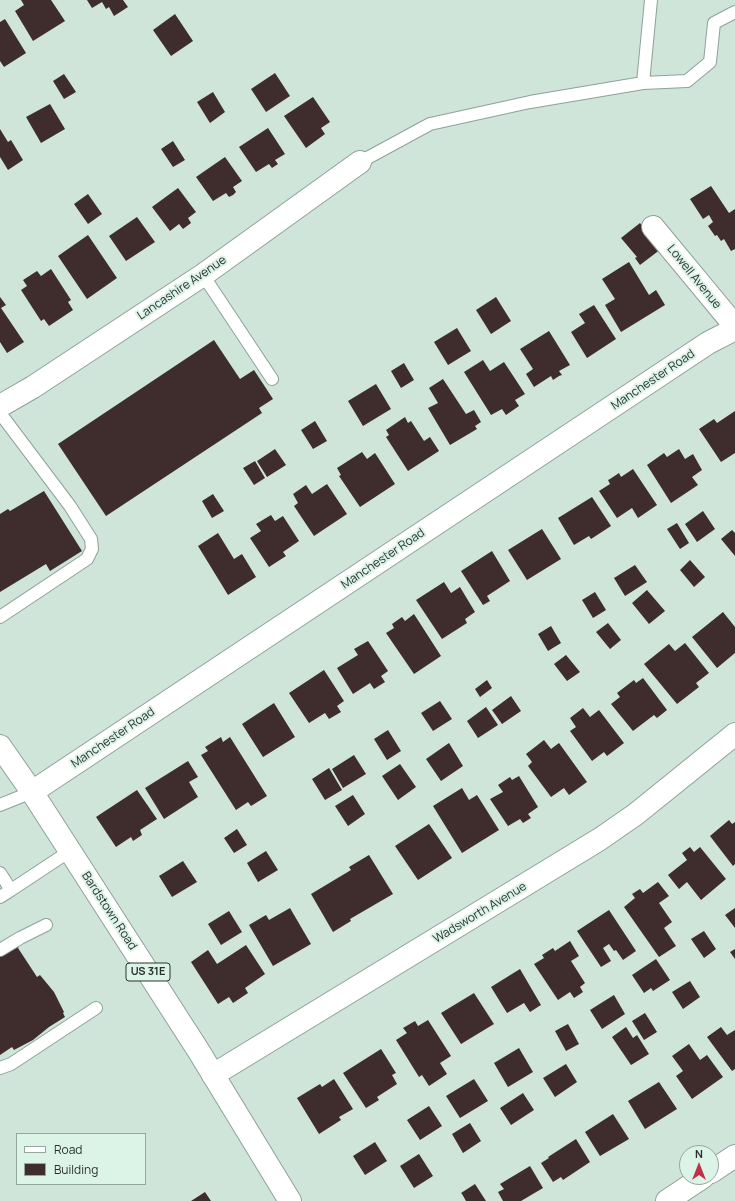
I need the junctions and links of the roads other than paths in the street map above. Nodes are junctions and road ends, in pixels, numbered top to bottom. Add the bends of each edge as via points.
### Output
1 (652, 0) edge
2 (735, 12) edge
3 (643, 83) junction
4 (360, 162) joint
5 (653, 227) dead end
6 (203, 275) junction
7 (735, 327) edge
8 (272, 379) dead end
9 (0, 406) edge
10 (0, 413) edge
11 (0, 617) edge
12 (735, 734) edge
13 (0, 746) edge
14 (32, 792) junction
15 (0, 805) edge
16 (70, 851) junction
17 (0, 873) edge
18 (11, 890) junction
19 (0, 897) edge
20 (46, 925) dead end
21 (0, 950) edge
22 (96, 1008) dead end
23 (0, 1068) edge
24 (213, 1075) junction
25 (735, 1156) edge
26 (719, 1167) edge
27 (691, 1185) edge
28 (290, 1201) edge
29 (666, 1201) edge

1 - 3 lane
2 - 3 lane via 714,23 710,62 687,81
3 - 4 lane via 530,102 430,124
4 - 6 street, Lancashire Avenue
5 - 7 street, Lowell Avenue
6 - 8 lane
6 - 9 street, Lancashire Avenue via 33,388
7 - 14 street, Manchester Road
10 - 11 lane via 70,506 91,539 92,549 87,559
12 - 24 street, Wadsworth Avenue via 636,814 600,839
13 - 14 street, Bardstown Road / US 31E
14 - 15 lane
14 - 16 street, Bardstown Road / US 31E
16 - 18 lane
16 - 24 street, Bardstown Road / US 31E
17 - 18 lane
18 - 19 lane
20 - 21 lane
22 - 23 lane via 12,1064
24 - 28 street, Bardstown Road / US 31E
25 - 26 street
27 - 29 street

